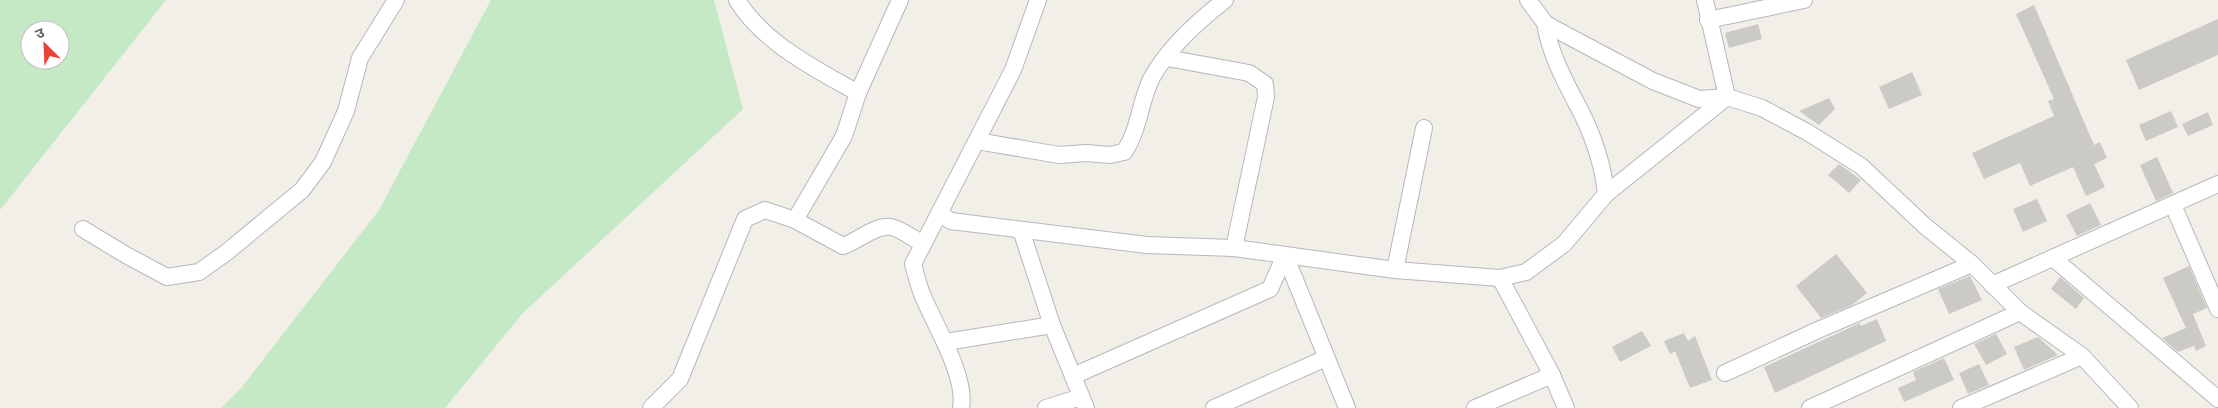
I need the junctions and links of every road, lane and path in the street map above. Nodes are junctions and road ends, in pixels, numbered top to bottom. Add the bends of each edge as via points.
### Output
1 (396, 0) edge
2 (738, 0) edge
3 (900, 0) edge
4 (1038, 0) edge
5 (1225, 0) edge
6 (1528, 0) edge
7 (1705, 0) edge
8 (1804, 0) edge
9 (1708, 20) junction
10 (1546, 23) junction
11 (1167, 58) junction
12 (858, 93) junction
13 (1726, 98) junction
14 (1424, 128) dead end
15 (977, 140) junction
16 (2218, 184) edge
17 (1606, 194) junction
18 (2172, 204) junction
19 (940, 214) junction
20 (796, 220) junction
21 (83, 229) dead end
22 (1021, 230) junction
23 (923, 244) junction
24 (1234, 248) junction
25 (1285, 255) junction
26 (2053, 258) junction
27 (1972, 264) junction
28 (1395, 270) junction
29 (1500, 278) junction
30 (1992, 285) junction
31 (2218, 309) edge
32 (2020, 312) junction
33 (1052, 325) junction
34 (946, 342) junction
35 (2082, 356) junction
36 (1326, 358) junction
37 (1725, 373) dead end
38 (1552, 375) junction
39 (1072, 376) junction
40 (2218, 399) edge
41 (1083, 402) edge
42 (651, 408) edge
43 (961, 408) edge
44 (1046, 408) edge
45 (1214, 408) edge
46 (1347, 408) edge
47 (1475, 408) edge
48 (1566, 408) edge
49 (1810, 408) edge
50 (1961, 408) edge
51 (2130, 408) edge

1 - 21 street via 360,58 346,111 323,162 302,190 220,257 199,272 167,277
2 - 12 street via 745,12 793,56
3 - 12 street
4 - 15 street via 1013,70
5 - 11 street via 1205,16
6 - 10 street
7 - 9 street
8 - 9 street
9 - 13 street
10 - 13 street via 1653,81 1699,99
10 - 17 street via 1548,44 1603,167
11 - 15 street via 1152,79 1128,147 1119,155 1045,154
11 - 24 street via 1249,73 1265,84 1266,98
12 - 20 street via 844,136
13 - 17 street
13 - 27 street via 1762,108 1861,166 1925,226
14 - 28 street
15 - 19 street
16 - 18 street
17 - 29 street via 1564,244 1526,272
18 - 26 street
18 - 31 street
19 - 22 street via 951,221
19 - 23 street
20 - 23 street via 844,246 872,231 891,227
20 - 42 street via 765,210 745,219 680,379
22 - 24 street via 1147,245
22 - 33 street
23 - 34 street via 913,264 922,293
24 - 25 street
25 - 28 street
25 - 36 street
25 - 39 street via 1270,289
26 - 30 street
26 - 40 street
27 - 30 street
27 - 37 street
28 - 29 street
29 - 38 street
30 - 32 street
32 - 35 street
32 - 49 street
33 - 34 street
33 - 39 street
34 - 43 street via 957,377
35 - 50 street
35 - 51 street
36 - 45 street
36 - 46 street
38 - 47 street
38 - 48 street
39 - 41 street
41 - 44 street

